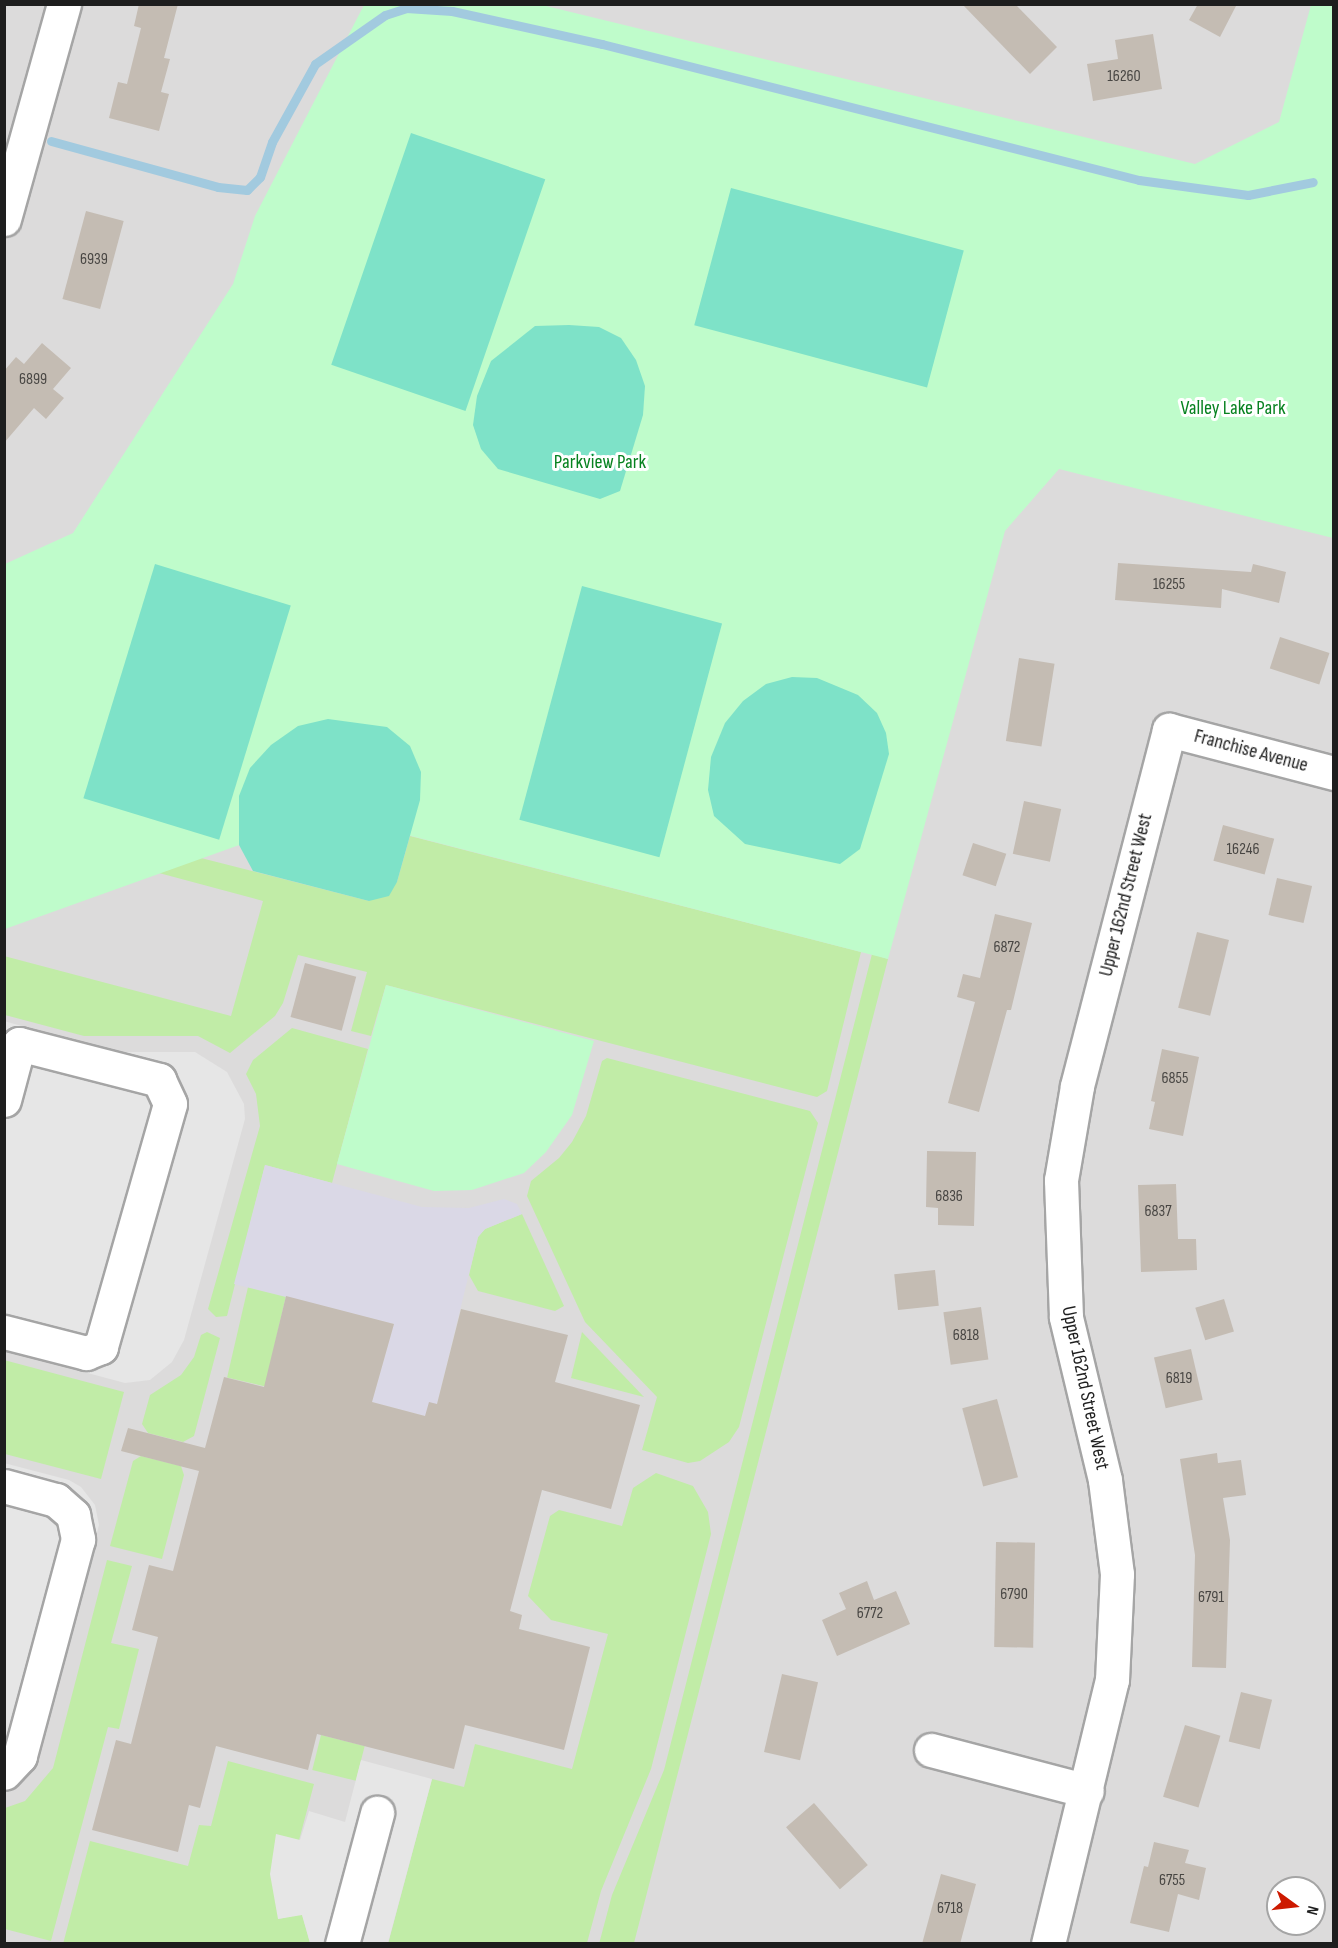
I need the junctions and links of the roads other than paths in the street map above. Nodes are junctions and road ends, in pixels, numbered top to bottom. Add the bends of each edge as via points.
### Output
1 (64, 4) edge
2 (4, 219) edge
3 (1169, 730) joint
4 (1334, 773) edge
5 (4, 1100) edge
6 (4, 1332) edge
7 (4, 1486) edge
8 (930, 1750) dead end
9 (4, 1773) edge
10 (1087, 1791) junction
11 (377, 1813) dead end
12 (342, 1944) edge
13 (1048, 1944) edge

1 - 2 street
3 - 4 street, Franchise Avenue
3 - 10 street, Upper 162nd Street West via 1077,1086 1061,1180 1066,1317 1105,1480 1117,1574 1112,1680
5 - 6 street via 19,1044 159,1080 170,1104 101,1347 86,1353
7 - 9 street via 56,1500 73,1515 78,1539 20,1756
8 - 10 street
10 - 13 street, Upper 162nd Street West
11 - 12 street

